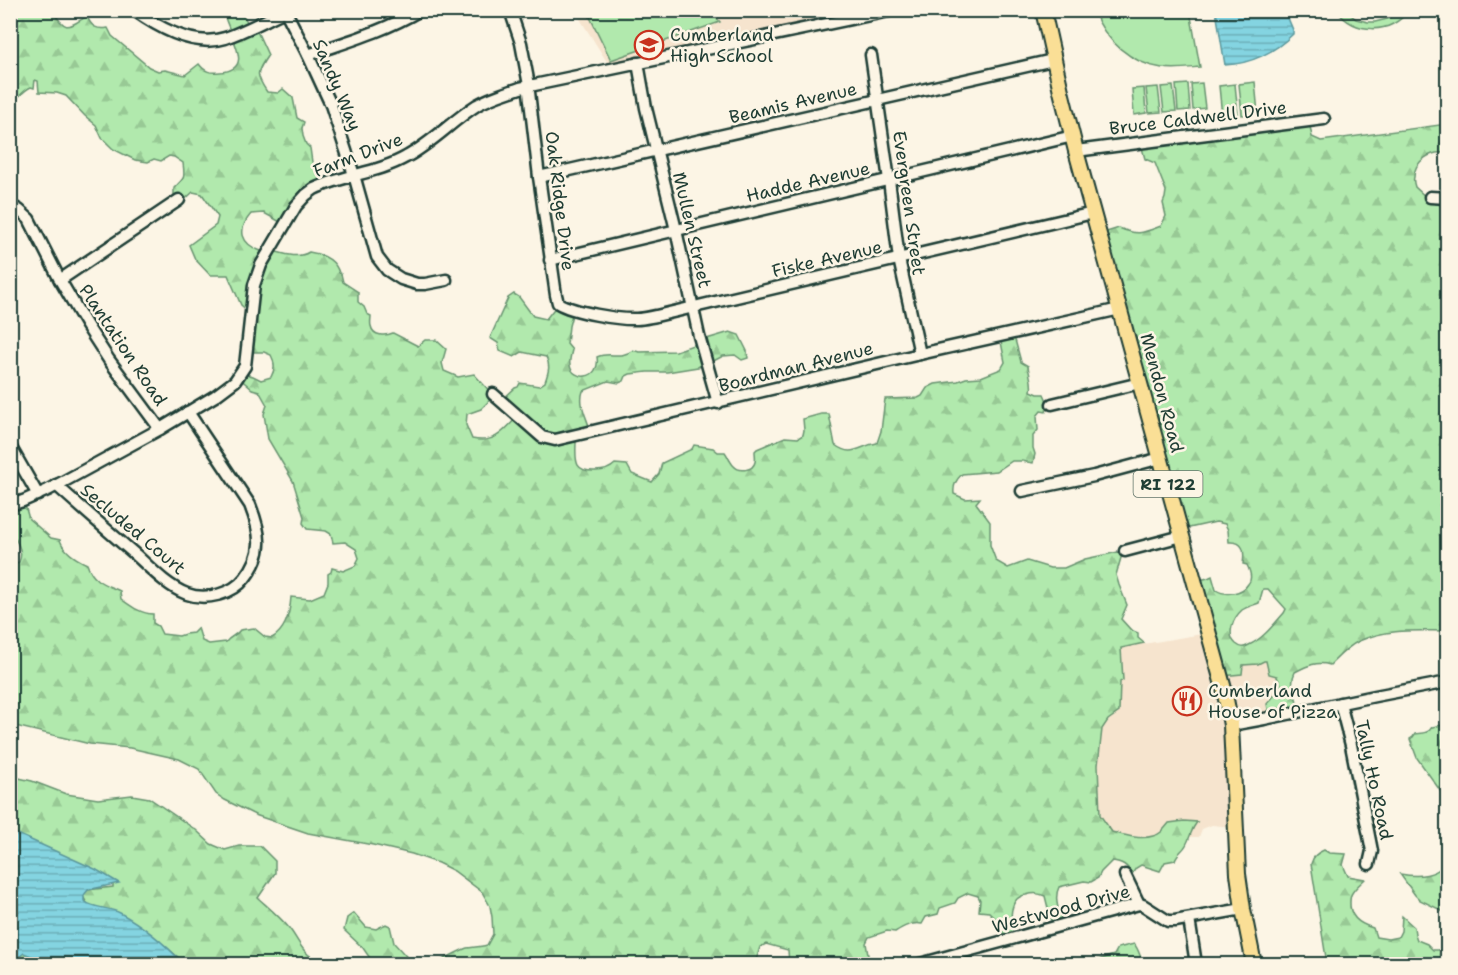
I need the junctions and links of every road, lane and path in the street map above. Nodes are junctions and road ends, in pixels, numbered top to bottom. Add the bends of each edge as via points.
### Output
1 (134, 10) edge
2 (420, 10) edge
3 (510, 10) edge
4 (894, 10) edge
5 (1043, 10) edge
6 (285, 11) edge
7 (308, 55) junction
8 (871, 55) dead end
9 (1053, 60) junction
10 (638, 63) junction
11 (529, 89) junction
12 (878, 100) junction
13 (1324, 119) dead end
14 (1073, 136) junction
15 (657, 151) junction
16 (1076, 151) junction
17 (354, 175) junction
18 (539, 177) junction
19 (890, 180) junction
20 (1430, 197) dead end
21 (1448, 198) edge
22 (179, 200) dead end
23 (10, 205) edge
24 (1093, 213) junction
25 (676, 230) junction
26 (899, 259) junction
27 (550, 260) junction
28 (60, 280) junction
29 (446, 280) dead end
30 (693, 307) junction
31 (567, 308) joint
32 (1120, 309) junction
33 (920, 354) junction
34 (1140, 383) junction
35 (493, 394) dead end
36 (718, 402) junction
37 (1052, 404) dead end
38 (188, 412) junction
39 (160, 429) junction
40 (10, 446) edge
41 (1161, 458) junction
42 (56, 485) junction
43 (1022, 491) dead end
44 (38, 495) junction
45 (10, 505) edge
46 (1182, 536) junction
47 (1125, 551) dead end
48 (1448, 682) edge
49 (1340, 703) junction
50 (1231, 725) junction
51 (1370, 864) dead end
52 (1125, 875) dead end
53 (1139, 904) junction
54 (1243, 909) junction
55 (1189, 919) junction
56 (927, 964) edge
57 (1196, 964) edge
58 (1254, 964) edge

1 - 6 street via 181,35 205,41 225,38
2 - 7 street via 384,28
3 - 11 street, Oak Ridge Drive
4 - 10 street, Farm Drive
5 - 9 main road, Mendon Road / RI 122
6 - 7 street, Sandy Way
7 - 17 street, Sandy Way via 331,105
8 - 12 street, Evergreen Street
9 - 12 street, Beamis Avenue
9 - 14 main road, Mendon Road / RI 122
10 - 11 street, Farm Drive
10 - 15 street, Mullen Street
11 - 17 street, Farm Drive via 501,94 477,106 406,157
11 - 18 street, Oak Ridge Drive
12 - 15 street, Beamis Avenue
12 - 19 street, Evergreen Street
13 - 16 street, Bruce Caldwell Drive
14 - 16 main road, Mendon Road / RI 122
14 - 19 street, Hadde Avenue
15 - 18 street, Beamis Avenue
15 - 25 street, Mullen Street
16 - 24 main road, Mendon Road / RI 122
17 - 29 street, Sandy Way via 381,264 409,282
17 - 38 street, Farm Drive via 314,189 296,206 257,275 245,366 227,387
18 - 27 street, Oak Ridge Drive
19 - 25 street, Hadde Avenue
19 - 26 street, Evergreen Street
20 - 21 street
22 - 28 street
23 - 28 street, Plantation Road via 29,219
24 - 26 street, Fiske Avenue
24 - 32 main road, Mendon Road / RI 122
25 - 27 street, Hadde Avenue
25 - 30 street, Mullen Street
26 - 30 street, Fiske Avenue
26 - 33 street, Evergreen Street
27 - 31 street, Oak Ridge Drive via 558,303
28 - 39 street, Plantation Road via 109,360
30 - 31 street, Fiske Avenue via 637,319
30 - 36 street, Mullen Street
32 - 33 street, Boardman Avenue
32 - 34 main road, Mendon Road / RI 122
33 - 36 street, Boardman Avenue
34 - 37 street
34 - 41 main road, Mendon Road / RI 122
35 - 36 street, Boardman Avenue via 542,437 555,440
38 - 39 street, Farm Drive
38 - 42 street, Secluded Court via 256,520 258,556 239,586 222,594 187,594 164,580
39 - 42 street, Farm Drive
40 - 44 street
41 - 43 street
41 - 46 main road, Mendon Road / RI 122
42 - 44 street, Farm Drive
44 - 45 street, Farm Drive
46 - 47 street
46 - 50 main road, Mendon Road / RI 122
48 - 49 street
49 - 50 street
49 - 51 street, Tally Ho Road via 1372,851
50 - 54 main road, Mendon Road / RI 122 via 1235,833
52 - 53 street
53 - 55 street, Westwood Drive via 1168,921
53 - 56 street, Westwood Drive
54 - 55 street, Westwood Drive
54 - 58 main road, Mendon Road / RI 122
55 - 57 street

